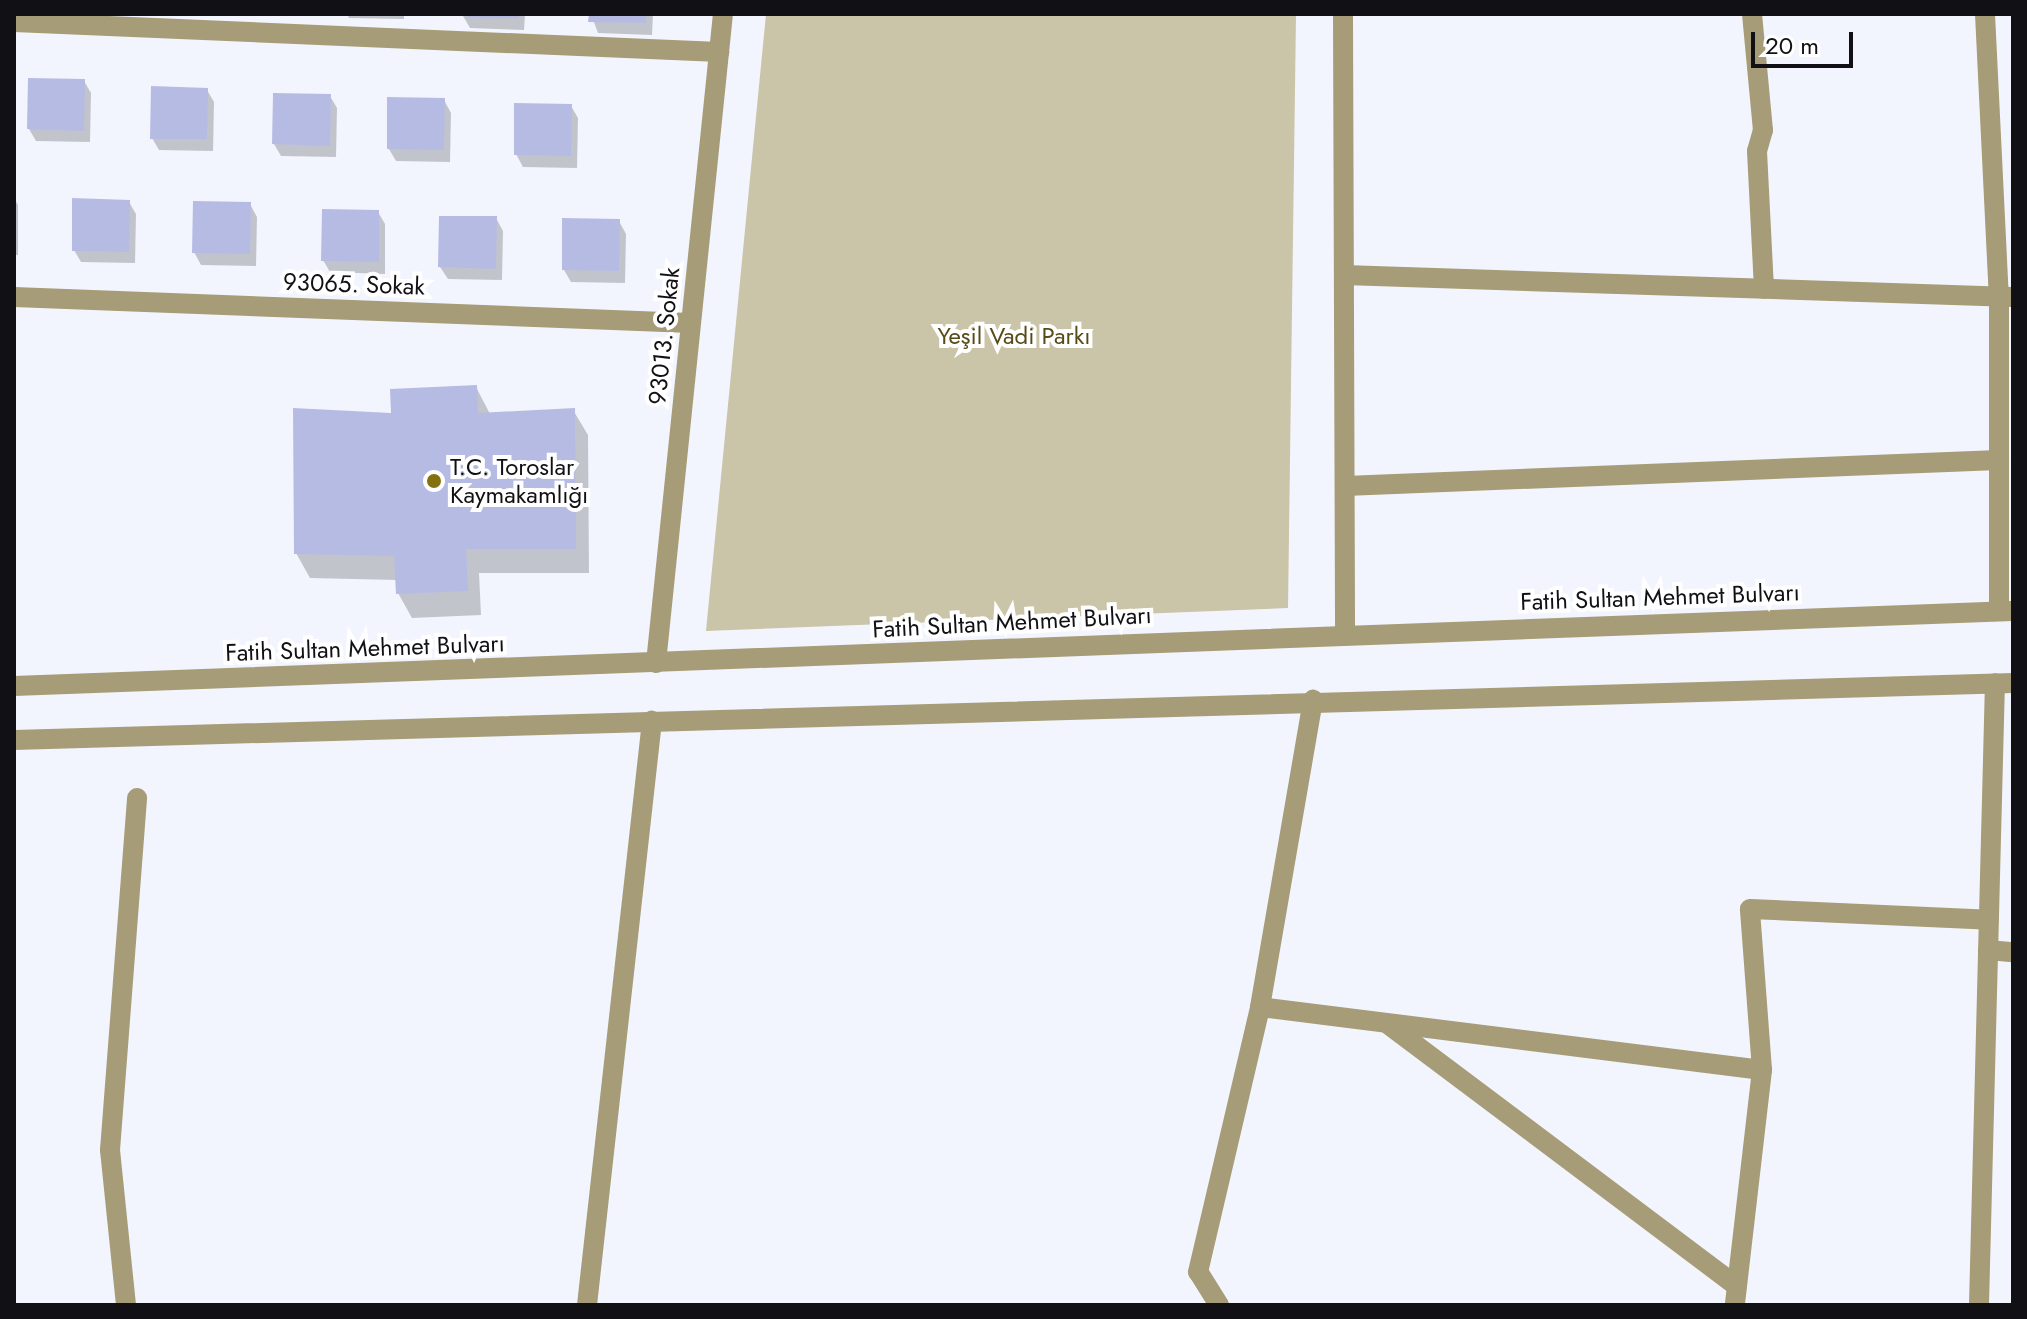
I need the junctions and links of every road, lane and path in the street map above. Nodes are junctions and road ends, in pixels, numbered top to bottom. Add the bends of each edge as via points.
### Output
1 (723, 14) edge
2 (1343, 14) edge
3 (1752, 14) edge
4 (1985, 14) edge
5 (14, 22) edge
6 (719, 52) junction
7 (1344, 275) junction
8 (1764, 289) junction
9 (14, 297) edge
10 (2006, 298) edge
11 (691, 323) junction
12 (1998, 460) junction
13 (1345, 486) junction
14 (2006, 611) edge
15 (1345, 633) junction
16 (656, 663) junction
17 (2004, 683) edge
18 (14, 686) edge
19 (1313, 700) junction
20 (652, 721) junction
21 (14, 740) edge
22 (137, 798) dead end
23 (1989, 920) junction
24 (1988, 950) junction
25 (2013, 952) edge
26 (1260, 1007) junction
27 (1386, 1023) junction
28 (1762, 1070) junction
29 (1736, 1295) edge
30 (126, 1305) edge
31 (587, 1305) edge
32 (1219, 1305) edge
33 (1979, 1305) edge

1 - 6 street, 93013. Sokak
2 - 7 street
3 - 8 street via 1763,130 1757,151
4 - 10 street
5 - 6 street
6 - 11 street, 93013. Sokak
7 - 8 street
7 - 13 street
8 - 10 street
9 - 11 street, 93065. Sokak
10 - 12 street
11 - 16 street, 93013. Sokak
12 - 13 street
12 - 14 street
13 - 15 street
14 - 15 street, Fatih Sultan Mehmet Bulvarı
15 - 16 street, Fatih Sultan Mehmet Bulvarı
16 - 18 street, Fatih Sultan Mehmet Bulvarı
17 - 19 street
17 - 23 street
19 - 20 street
19 - 26 street
20 - 21 street
20 - 31 street
22 - 30 street via 110,1150
23 - 24 street
23 - 28 street via 1750,909
24 - 25 street
24 - 33 street
26 - 27 street
26 - 32 street via 1198,1272
27 - 28 street
27 - 29 street
28 - 29 street

